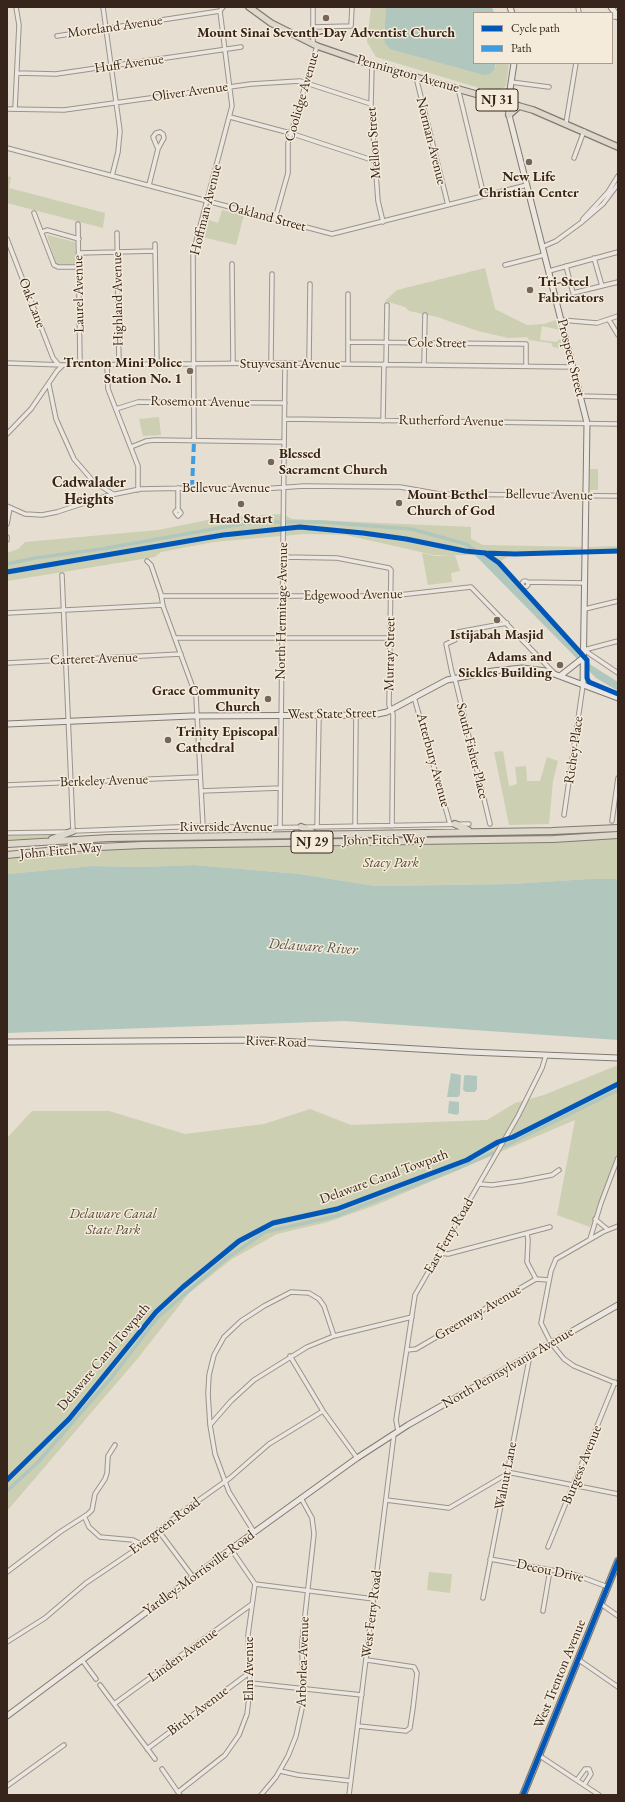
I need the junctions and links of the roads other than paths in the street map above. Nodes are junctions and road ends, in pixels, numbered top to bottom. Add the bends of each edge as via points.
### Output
1 (16, 7) edge
2 (103, 7) edge
3 (223, 7) edge
4 (249, 7) edge
5 (313, 7) edge
6 (352, 7) edge
7 (611, 7) edge
8 (220, 11) junction
9 (615, 17) edge
10 (314, 27) junction
11 (106, 28) junction
12 (57, 36) dead end
13 (315, 46) junction
14 (242, 47) dead end
15 (225, 50) junction
16 (372, 64) junction
17 (514, 64) edge
18 (576, 64) edge
19 (111, 66) junction
20 (17, 73) junction
21 (416, 77) junction
22 (305, 82) junction
23 (511, 82) junction
24 (230, 87) junction
25 (549, 87) dead end
26 (458, 88) junction
27 (510, 91) junction
28 (498, 100) junction
29 (117, 103) junction
30 (508, 103) junction
31 (371, 104) junction
32 (520, 106) junction
33 (7, 109) edge
34 (15, 109) junction
35 (509, 115) junction
36 (230, 117) junction
37 (566, 123) junction
38 (584, 131) junction
39 (290, 133) junction
40 (618, 146) edge
41 (7, 148) edge
42 (158, 149) dead end
43 (574, 158) dead end
44 (375, 160) junction
45 (112, 176) junction
46 (618, 176) edge
47 (618, 184) edge
48 (149, 185) junction
49 (527, 185) junction
50 (484, 196) junction
51 (207, 201) junction
52 (448, 205) junction
53 (34, 213) dead end
54 (275, 219) junction
55 (382, 222) junction
56 (582, 222) junction
57 (78, 224) dead end
58 (42, 232) junction
59 (117, 233) dead end
60 (7, 239) edge
61 (79, 239) junction
62 (155, 244) dead end
63 (542, 247) junction
64 (155, 251) junction
65 (79, 252) junction
66 (117, 252) junction
67 (618, 252) edge
68 (544, 255) junction
69 (594, 258) junction
70 (232, 264) dead end
71 (505, 265) dead end
72 (566, 266) junction
73 (79, 267) junction
74 (549, 271) junction
75 (272, 274) dead end
76 (618, 282) edge
77 (310, 284) dead end
78 (602, 286) junction
79 (348, 294) dead end
80 (387, 305) dead end
81 (425, 315) dead end
82 (618, 316) edge
83 (561, 320) junction
84 (609, 320) junction
85 (618, 335) edge
86 (348, 342) junction
87 (386, 342) junction
88 (424, 343) junction
89 (7, 363) edge
90 (233, 363) junction
91 (271, 363) junction
92 (285, 363) junction
93 (309, 363) junction
94 (157, 364) junction
95 (194, 364) junction
96 (348, 364) junction
97 (385, 364) junction
98 (424, 364) junction
99 (61, 365) junction
100 (80, 365) junction
101 (108, 365) junction
102 (119, 365) junction
103 (526, 366) junction
104 (573, 367) junction
105 (49, 384) junction
106 (580, 396) junction
107 (618, 397) edge
108 (194, 402) junction
109 (285, 403) junction
110 (116, 409) junction
111 (285, 419) junction
112 (383, 420) junction
113 (587, 423) junction
114 (618, 424) edge
115 (7, 434) edge
116 (194, 440) junction
117 (284, 442) junction
118 (131, 447) junction
119 (283, 486) junction
120 (178, 488) junction
121 (138, 490) junction
122 (112, 494) junction
123 (586, 496) junction
124 (618, 496) edge
125 (9, 507) edge
126 (178, 510) dead end
127 (7, 524) edge
128 (7, 537) edge
129 (7, 540) edge
130 (283, 557) junction
131 (147, 562) dead end
132 (62, 575) dead end
133 (527, 582) dead end
134 (585, 583) junction
135 (162, 596) junction
136 (282, 596) junction
137 (390, 596) junction
138 (618, 601) edge
139 (163, 605) junction
140 (585, 609) junction
141 (64, 611) junction
142 (7, 613) edge
143 (507, 623) junction
144 (176, 638) junction
145 (282, 638) junction
146 (390, 638) junction
147 (618, 641) edge
148 (584, 650) junction
149 (181, 654) junction
150 (584, 657) junction
151 (66, 660) junction
152 (7, 663) edge
153 (546, 665) junction
154 (543, 670) junction
155 (618, 673) edge
156 (557, 675) junction
157 (453, 678) junction
158 (583, 685) junction
159 (414, 697) junction
160 (618, 698) edge
161 (391, 710) junction
162 (281, 714) junction
163 (198, 716) junction
164 (319, 716) junction
165 (356, 716) junction
166 (68, 721) junction
167 (7, 724) edge
168 (200, 777) junction
169 (618, 778) edge
170 (71, 782) junction
171 (7, 785) edge
172 (280, 788) junction
173 (202, 790) junction
174 (564, 815) dead end
175 (612, 821) dead end
176 (453, 824) junction
177 (469, 824) dead end
178 (490, 824) dead end
179 (203, 826) junction
180 (318, 826) junction
181 (355, 826) junction
182 (392, 826) junction
183 (280, 827) junction
184 (301, 827) junction
185 (618, 828) edge
186 (472, 831) junction
187 (73, 832) junction
188 (7, 833) edge
189 (320, 834) junction
190 (618, 835) edge
191 (45, 842) junction
192 (7, 844) edge
193 (7, 855) edge
194 (7, 1042) edge
195 (546, 1055) junction
196 (618, 1058) edge
197 (618, 1158) edge
198 (559, 1170) dead end
199 (480, 1184) junction
200 (596, 1219) junction
201 (618, 1226) edge
202 (550, 1227) dead end
203 (607, 1229) junction
204 (527, 1233) junction
205 (590, 1239) junction
206 (440, 1253) junction
207 (536, 1280) junction
208 (549, 1280) junction
209 (618, 1305) edge
210 (412, 1317) junction
211 (334, 1336) junction
212 (552, 1343) junction
213 (407, 1350) junction
214 (530, 1355) junction
215 (290, 1356) junction
216 (617, 1383) edge
217 (323, 1411) junction
218 (210, 1425) junction
219 (396, 1432) junction
220 (115, 1445) dead end
221 (357, 1458) junction
222 (507, 1473) junction
223 (224, 1482) junction
224 (573, 1485) junction
225 (618, 1494) edge
226 (301, 1498) junction
227 (386, 1500) junction
228 (84, 1518) junction
229 (158, 1530) junction
230 (254, 1532) junction
231 (141, 1544) junction
232 (548, 1547) dead end
233 (231, 1549) junction
234 (490, 1559) junction
235 (618, 1561) edge
236 (550, 1570) junction
237 (7, 1572) edge
238 (193, 1577) junction
239 (256, 1584) junction
240 (608, 1587) junction
241 (307, 1591) junction
242 (483, 1598) dead end
243 (374, 1599) junction
244 (252, 1604) junction
245 (601, 1604) junction
246 (543, 1611) dead end
247 (618, 1616) edge
248 (7, 1642) edge
249 (82, 1660) junction
250 (367, 1660) junction
251 (579, 1660) junction
252 (249, 1673) junction
253 (96, 1679) dead end
254 (250, 1683) junction
255 (100, 1685) dead end
256 (618, 1687) edge
257 (304, 1689) junction
258 (362, 1696) junction
259 (114, 1704) junction
260 (7, 1716) edge
261 (358, 1726) junction
262 (64, 1745) dead end
263 (147, 1749) junction
264 (540, 1756) junction
265 (155, 1760) dead end
266 (162, 1769) dead end
267 (280, 1771) junction
268 (577, 1780) junction
269 (351, 1781) junction
270 (584, 1785) junction
271 (7, 1786) edge
272 (179, 1793) edge
273 (261, 1795) edge
274 (349, 1795) edge
275 (524, 1795) edge
276 (599, 1795) edge

1 - 20 street via 19,25
2 - 11 street
3 - 8 street
4 - 13 main road, Pennington Avenue / NJ 31 via 271,23
5 - 10 street, Coolidge Avenue
6 - 10 street via 352,25
7 - 9 main road
8 - 11 street, Moreland Avenue
8 - 15 street, Hoffman Avenue
10 - 13 street, Coolidge Avenue
11 - 12 street, Moreland Avenue
11 - 19 street
13 - 16 main road, Pennington Avenue / NJ 31
13 - 22 street, Coolidge Avenue
14 - 15 street, Huff Avenue
15 - 19 street, Huff Avenue
15 - 24 street, Hoffman Avenue
16 - 21 main road, Pennington Avenue / NJ 31
16 - 31 street, Mellon Street
17 - 23 main road, Prospect Street
18 - 37 street
19 - 20 street, Huff Avenue via 56,74
19 - 29 street
20 - 34 street
21 - 26 main road, Pennington Avenue / NJ 31
21 - 52 street, Norman Avenue
22 - 24 street, Oliver Avenue via 258,83
22 - 31 street, Oliver Avenue
22 - 39 street, Coolidge Avenue
23 - 25 street
23 - 27 main road, Prospect Street
24 - 29 street, Oliver Avenue
24 - 36 street, Hoffman Avenue
26 - 28 main road, Pennington Avenue / NJ 31
26 - 50 street
27 - 28 main road
27 - 30 main road, Prospect Street
28 - 30 main road, Pennington Avenue / NJ 31
29 - 34 street, Oliver Avenue via 64,110
29 - 45 street via 120,142
30 - 32 main road, Pennington Avenue / NJ 31
30 - 35 main road, Prospect Street
31 - 44 street, Mellon Street
32 - 35 main road
32 - 37 main road, Pennington Avenue / NJ 31
33 - 34 street, Oliver Avenue
35 - 49 main road, Prospect Street
36 - 39 street
36 - 51 street, Hoffman Avenue
37 - 38 main road, Pennington Avenue / NJ 31
38 - 40 main road, Pennington Avenue / NJ 31
38 - 43 street
39 - 44 street
39 - 54 street, Coolidge Avenue via 287,146 288,172
41 - 45 street, Oakland Street
42 - 48 street
44 - 55 street, Mellon Street
45 - 48 street, Oakland Street
46 - 56 street
47 - 56 street via 603,204
48 - 51 street, Oakland Street
49 - 50 street, Oakland Street
49 - 63 main road, Prospect Street
50 - 52 street, Oakland Street
51 - 54 street, Oakland Street
51 - 95 street, Hoffman Avenue via 193,253
52 - 55 street, Oakland Street
53 - 58 street
54 - 55 street, Oakland Street via 332,234
56 - 63 street via 556,241
57 - 61 street, Laurel Avenue
58 - 61 street via 47,230
58 - 73 street via 56,267
59 - 66 street, Highland Avenue
60 - 99 street, Oak Lane via 52,358
61 - 65 street, Laurel Avenue
62 - 64 street
63 - 68 main road, Prospect Street
64 - 66 street
64 - 94 street
65 - 66 street
65 - 73 street, Laurel Avenue
66 - 102 street, Highland Avenue
67 - 69 street
68 - 71 street
68 - 74 main road, Prospect Street
69 - 72 street
69 - 78 street
70 - 90 street
72 - 74 street
72 - 78 street via 573,293
73 - 100 street, Laurel Avenue
74 - 83 main road, Prospect Street
75 - 91 street
76 - 78 street
77 - 93 street
79 - 86 street
80 - 87 street
81 - 88 street
82 - 84 street
83 - 84 street via 597,323
83 - 104 main road, Prospect Street
84 - 85 street
86 - 87 street, Cole Street
86 - 96 street
87 - 88 street, Cole Street
87 - 97 street
88 - 98 street
88 - 103 street, Cole Street via 526,344
89 - 99 street, Stuyvesant Avenue
90 - 91 street, Stuyvesant Avenue
90 - 95 street, Stuyvesant Avenue
91 - 92 street, Stuyvesant Avenue
92 - 93 street, Stuyvesant Avenue
92 - 109 street, North Hermitage Avenue
93 - 96 street, Stuyvesant Avenue
94 - 95 street, Stuyvesant Avenue
94 - 102 street, Stuyvesant Avenue
95 - 108 street, Hoffman Avenue
96 - 97 street, Stuyvesant Avenue
97 - 98 street, Stuyvesant Avenue
97 - 112 street
98 - 103 street, Stuyvesant Avenue
99 - 100 street, Stuyvesant Avenue
99 - 105 street
100 - 101 street, Stuyvesant Avenue
101 - 102 street, Stuyvesant Avenue
101 - 110 street via 107,384
103 - 104 street, Stuyvesant Avenue
104 - 106 main road, Prospect Street
105 - 115 street
105 - 122 street via 56,419 74,459 93,481
106 - 107 street
106 - 113 main road, Prospect Street
108 - 109 street, Rosemont Avenue
108 - 110 street, Rosemont Avenue via 138,402
108 - 116 street, Hoffman Avenue
109 - 111 street, North Hermitage Avenue
110 - 118 street
111 - 112 street, Rutherford Avenue
111 - 117 street, North Hermitage Avenue
112 - 113 street, Rutherford Avenue
113 - 114 street, Rutherford Avenue
113 - 123 main road, Prospect Street
116 - 117 street
116 - 118 street via 151,440
117 - 119 street, North Hermitage Avenue
118 - 121 street via 138,466
119 - 120 street, Bellevue Avenue via 261,489
119 - 123 street, Bellevue Avenue via 400,487 440,494
119 - 130 street, North Hermitage Avenue
120 - 121 street, Bellevue Avenue
120 - 126 street
121 - 122 street, Bellevue Avenue
122 - 125 street, Bellevue Avenue via 42,515 25,514
123 - 124 street, Bellevue Avenue
123 - 134 main road, Prospect Street
125 - 127 street
128 - 129 street
130 - 136 street, North Hermitage Avenue
130 - 137 street, Murray Street via 337,558 389,568
131 - 135 street via 151,565
132 - 141 street
133 - 134 street
134 - 140 main road, Prospect Street
135 - 136 street, Edgewood Avenue
135 - 139 street
136 - 137 street, Edgewood Avenue
136 - 145 street, North Hermitage Avenue
137 - 143 street, Edgewood Avenue via 471,587
137 - 146 street, Murray Street
138 - 140 street
139 - 141 street
139 - 144 street
140 - 148 main road, Prospect Street
141 - 142 street
141 - 151 street
143 - 153 street
143 - 157 street, South Fisher Place via 457,632 455,640 447,643
144 - 145 street
144 - 149 street
145 - 146 street
145 - 162 street, North Hermitage Avenue
146 - 161 street, Murray Street
147 - 148 street
148 - 150 main road, Prospect Street
148 - 155 street
149 - 151 street, Carteret Avenue
149 - 163 street via 196,696
150 - 156 main road
150 - 158 main road, Prospect Street
151 - 152 street, Carteret Avenue
151 - 166 street
153 - 154 street
153 - 156 street
154 - 156 main road, West State Street
154 - 157 main road, West State Street via 507,669
156 - 158 main road, West State Street
157 - 159 main road, West State Street
157 - 178 street, South Fisher Place
158 - 160 main road, West State Street
158 - 174 street, Richey Place
159 - 161 main road, West State Street
159 - 176 street, Atterbury Avenue
161 - 165 main road, West State Street via 380,714
161 - 182 street, Murray Street
162 - 163 main road, West State Street
162 - 164 main road, West State Street
162 - 172 street, North Hermitage Avenue
163 - 166 main road, West State Street
163 - 168 street
164 - 165 main road, West State Street
164 - 180 street
165 - 181 street
166 - 167 main road, West State Street
166 - 170 street
168 - 170 street, Berkeley Avenue
168 - 173 street
169 - 175 street
170 - 171 street, Berkeley Avenue
170 - 187 street
172 - 173 street
172 - 183 street, North Hermitage Avenue
173 - 179 street
176 - 177 street, Riverside Avenue
176 - 182 street, Riverside Avenue
176 - 186 highway
179 - 183 street, Riverside Avenue
179 - 187 street, Riverside Avenue
180 - 181 street, Riverside Avenue
180 - 184 street, Riverside Avenue
181 - 182 street, Riverside Avenue
183 - 184 street, Riverside Avenue
184 - 189 highway
185 - 186 highway, John Fitch Way / NJ 29
186 - 189 highway, John Fitch Way / NJ 29
187 - 188 street, Riverside Avenue
187 - 191 highway
189 - 191 highway, John Fitch Way / NJ 29 via 109,838
190 - 193 highway, John Fitch Way / NJ 29 via 553,839 143,845
191 - 192 highway, John Fitch Way / NJ 29
194 - 195 main road, River Road via 263,1040
195 - 196 main road, River Road
195 - 199 street, East Ferry Road via 530,1094
197 - 200 street
198 - 199 street via 552,1175 492,1186
199 - 206 street, East Ferry Road
200 - 203 street
200 - 205 street
201 - 203 street
202 - 204 street
203 - 205 street
204 - 206 street via 448,1254
204 - 207 street via 527,1262
205 - 208 street via 558,1257
206 - 210 street, East Ferry Road via 415,1295
207 - 208 street, Greenway Avenue
207 - 213 street, Greenway Avenue via 416,1349
208 - 212 street via 541,1323
209 - 212 main road, North Pennsylvania Avenue
210 - 211 street
210 - 213 street, East Ferry Road
211 - 215 street
211 - 218 street via 322,1302 304,1292 287,1293 241,1321 220,1343 211,1361 208,1384
212 - 214 main road, North Pennsylvania Avenue
212 - 216 street via 569,1363
213 - 219 street, East Ferry Road
214 - 219 main road, North Pennsylvania Avenue
214 - 222 street, Walnut Lane
215 - 217 street
215 - 218 street via 254,1380
216 - 224 street, Burgess Avenue
217 - 221 street
217 - 223 street, Evergreen Road via 269,1444
218 - 223 street via 215,1454
219 - 221 main road, Yardley-Morrisville Road
219 - 227 street, West Ferry Road
220 - 228 street via 108,1456 107,1473 95,1494 92,1510
221 - 226 main road, Yardley-Morrisville Road
222 - 224 street
222 - 227 street via 449,1508
222 - 234 street, Walnut Lane
223 - 229 street, Evergreen Road
223 - 230 street
224 - 225 street
224 - 232 street, Burgess Avenue
226 - 230 main road, Yardley-Morrisville Road
226 - 241 street, Arborlea Avenue via 311,1514 314,1527
227 - 243 street, West Ferry Road
228 - 231 street via 100,1537 133,1540
228 - 237 street via 66,1528
229 - 231 street, Evergreen Road
229 - 238 street
230 - 233 main road, Yardley-Morrisville Road
231 - 248 street, Evergreen Road via 79,1589 45,1618
233 - 238 main road, Yardley-Morrisville Road
233 - 239 street
234 - 236 street, Decou Drive
234 - 242 street, Walnut Lane
235 - 240 main road, West Trenton Avenue
236 - 240 street, Decou Drive via 582,1577
236 - 246 street
238 - 249 main road, Yardley-Morrisville Road
239 - 241 street
239 - 244 street, Elm Avenue
240 - 245 main road, West Trenton Avenue
241 - 243 street
241 - 257 street, Arborlea Avenue via 302,1648
243 - 250 street, West Ferry Road
244 - 252 street, Elm Avenue via 248,1635
244 - 259 street, Linden Avenue
245 - 247 street
245 - 251 main road, West Trenton Avenue
249 - 253 street
249 - 260 main road, Yardley-Morrisville Road
250 - 258 street, West Ferry Road
250 - 261 street via 414,1667 417,1673 413,1708 410,1728 406,1731
251 - 256 street
251 - 264 main road, West Trenton Avenue
252 - 254 street, Elm Avenue
252 - 263 street, Birch Avenue
254 - 257 street
254 - 272 street, Elm Avenue via 247,1714 235,1742 219,1761
255 - 259 street
257 - 258 street
257 - 267 street, Arborlea Avenue via 302,1715 296,1736
258 - 261 street, West Ferry Road
259 - 263 street
261 - 269 street, West Ferry Road
262 - 271 street
263 - 265 street
264 - 268 street
264 - 275 main road, West Trenton Avenue
266 - 272 street
267 - 269 street
267 - 273 street, Arborlea Avenue
268 - 270 street
268 - 270 street via 585,1769 589,1769 591,1774
269 - 274 street, West Ferry Road
270 - 276 street

